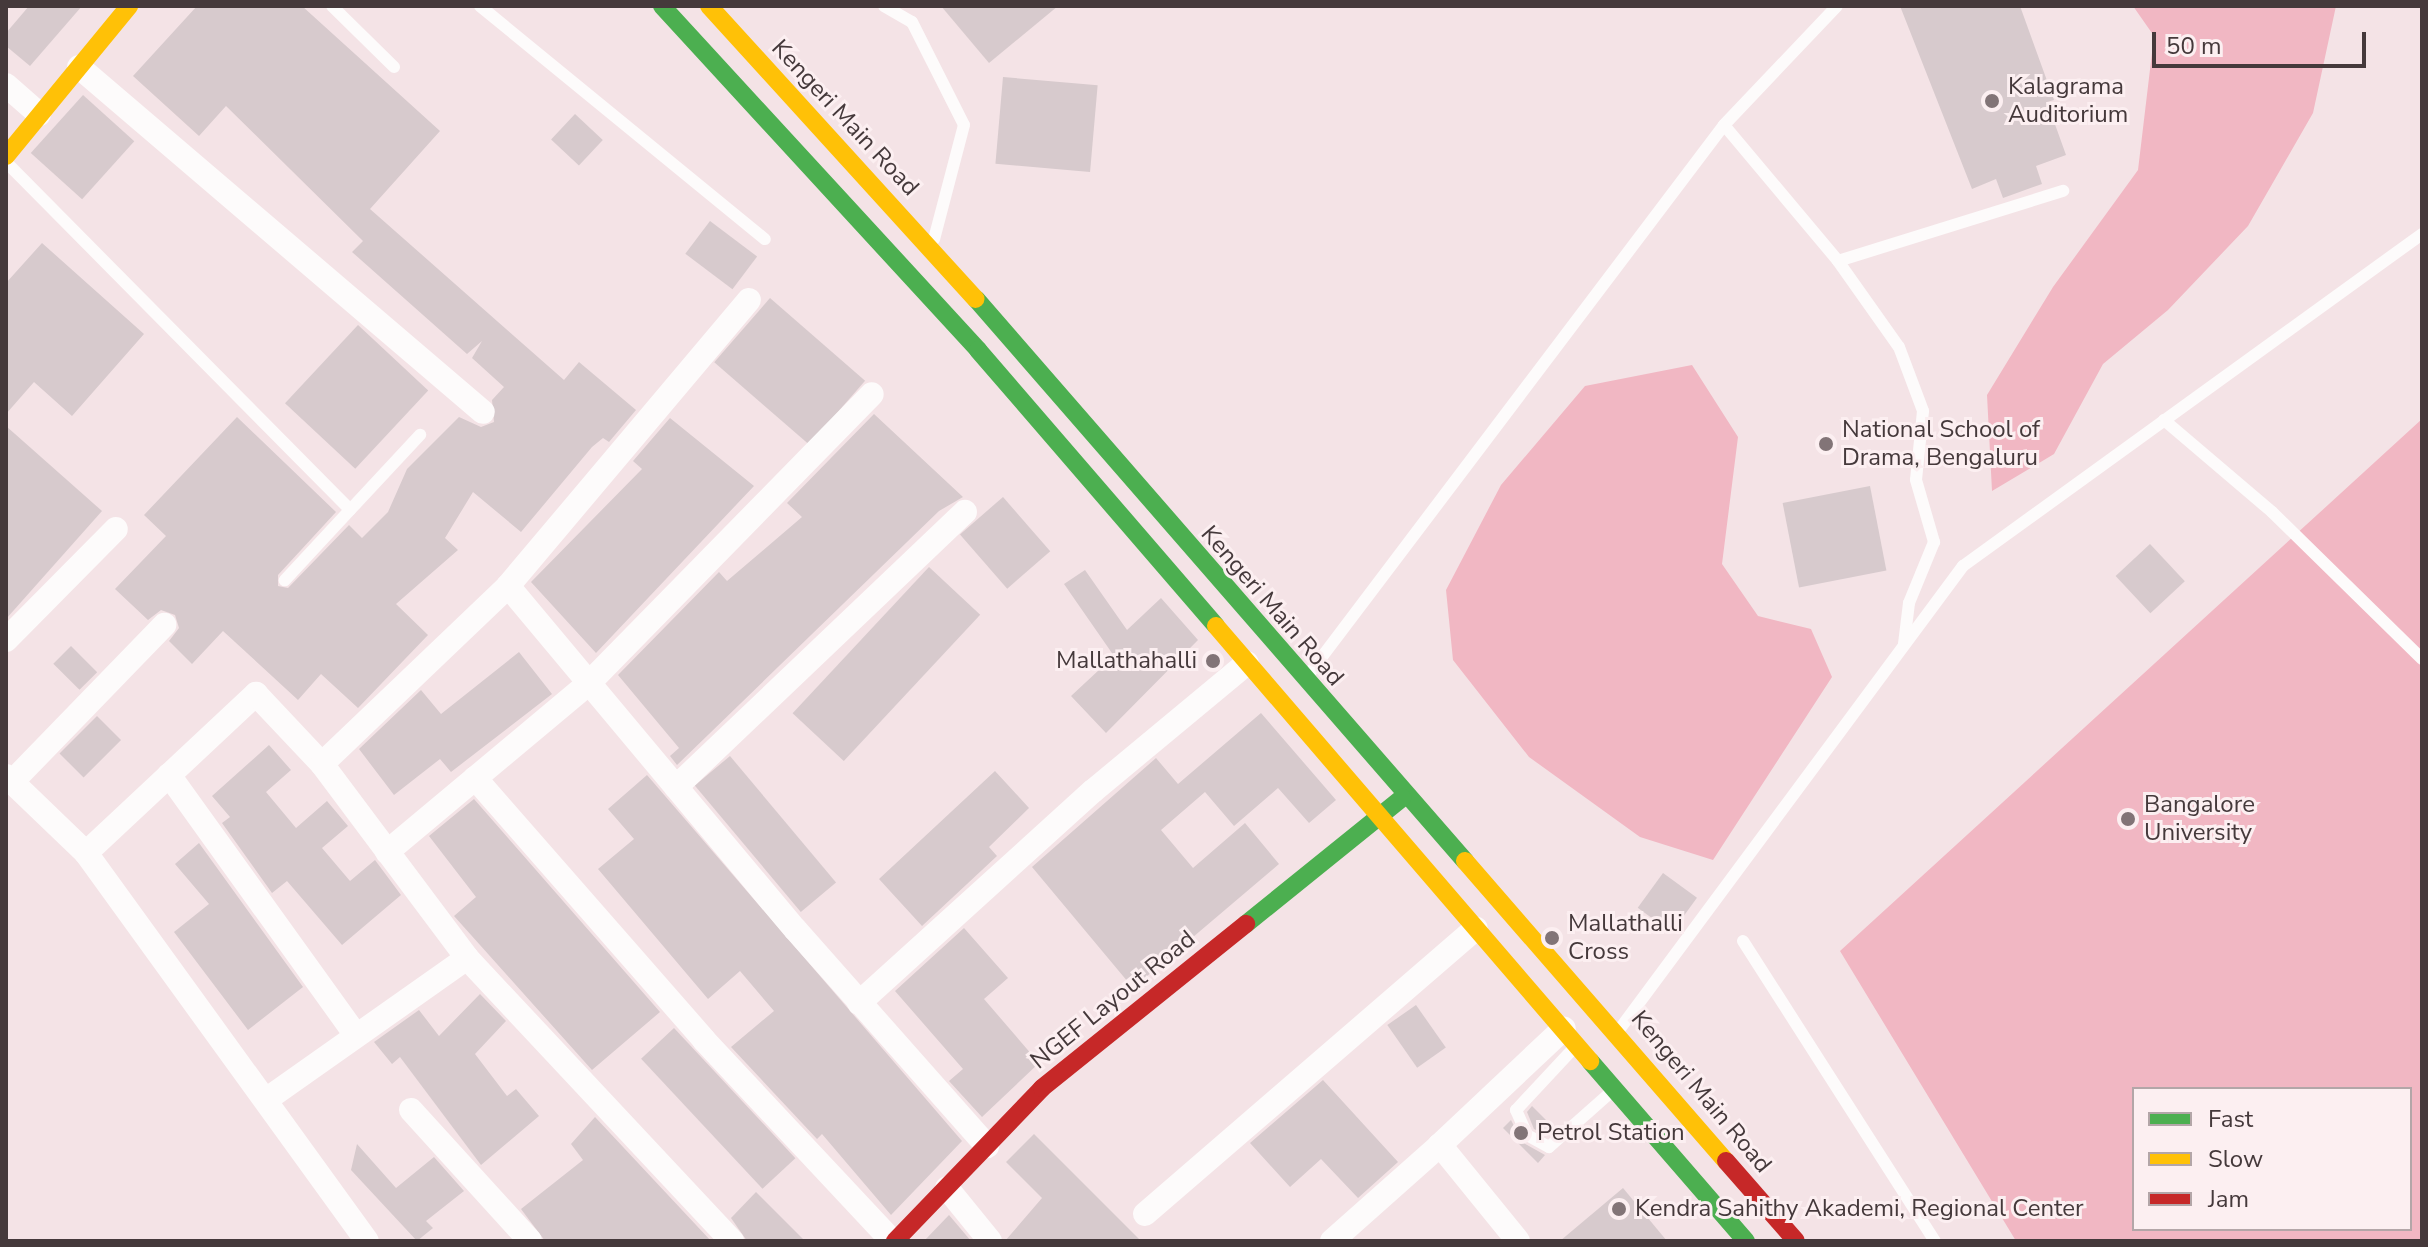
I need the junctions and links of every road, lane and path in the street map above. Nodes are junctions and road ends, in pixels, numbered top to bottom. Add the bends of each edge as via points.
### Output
1 (129, 6) edge
2 (332, 6) edge
3 (480, 6) edge
4 (662, 6) edge
5 (709, 6) edge
6 (884, 6) edge
7 (1837, 6) edge
8 (79, 67) junction
9 (394, 67) dead end
10 (6, 85) edge
11 (39, 114) junction
12 (1724, 125) junction
13 (6, 159) edge
14 (2063, 191) dead end
15 (2422, 234) edge
16 (765, 239) dead end
17 (932, 250) junction
18 (1838, 261) junction
19 (749, 300) dead end
20 (872, 394) dead end
21 (483, 412) dead end
22 (2164, 420) junction
23 (420, 435) dead end
24 (350, 510) junction
25 (965, 512) dead end
26 (116, 529) dead end
27 (285, 580) dead end
28 (508, 586) junction
29 (164, 625) dead end
30 (6, 640) edge
31 (1904, 648) junction
32 (2422, 659) edge
33 (1247, 663) junction
34 (1305, 680) junction
35 (589, 683) junction
36 (322, 764) junction
37 (169, 775) junction
38 (475, 778) junction
39 (9, 779) edge
40 (676, 787) junction
41 (1404, 796) junction
42 (1380, 817) junction
43 (387, 852) junction
44 (86, 853) junction
45 (1476, 928) junction
46 (1743, 941) dead end
47 (467, 958) junction
48 (859, 1003) junction
49 (1618, 1031) junction
50 (354, 1032) junction
51 (1571, 1036) junction
52 (1616, 1087) junction
53 (267, 1099) junction
54 (411, 1110) dead end
55 (1440, 1145) junction
56 (987, 1146) junction
57 (947, 1188) junction
58 (1145, 1214) dead end
59 (367, 1241) edge
60 (530, 1241) edge
61 (732, 1241) edge
62 (894, 1241) edge
63 (990, 1241) edge
64 (1332, 1241) edge
65 (1518, 1241) edge
66 (1746, 1241) edge
67 (1796, 1241) edge
68 (1935, 1241) edge

1 - 8 main road
2 - 9 lane
3 - 16 lane
4 - 33 main road via 978,350
5 - 17 main road, Kengeri Main Road
6 - 17 lane via 912,22 964,125
7 - 12 lane
8 - 11 main road
8 - 21 street
10 - 11 street
11 - 13 main road
12 - 18 lane
12 - 34 lane
13 - 24 lane
14 - 18 lane
15 - 22 lane
17 - 34 main road, Kengeri Main Road
18 - 31 lane via 1899,347 1923,411 1916,480 1934,542 1909,603
19 - 28 street
20 - 35 street
22 - 31 lane via 1963,566
22 - 32 lane via 2272,512
23 - 24 lane
24 - 27 lane
25 - 40 street
26 - 30 street
28 - 35 street
28 - 36 street
29 - 39 street
31 - 49 lane
33 - 42 main road
33 - 48 street via 1093,791
34 - 41 main road, Kengeri Main Road
35 - 38 street
35 - 40 street
36 - 37 street via 256,694
36 - 43 street
37 - 44 street
37 - 50 street
38 - 43 street
38 - 62 street via 704,1040
39 - 44 street
40 - 48 street
41 - 42 main road, NGEF Layout Road
41 - 49 main road, Kengeri Main Road
42 - 45 main road
42 - 56 main road, NGEF Layout Road via 1042,1088
43 - 47 street
44 - 53 street
45 - 51 main road
45 - 58 street
46 - 68 lane
47 - 50 street
47 - 61 street
48 - 56 street
49 - 67 main road, Kengeri Main Road
50 - 53 street
51 - 52 main road
51 - 52 lane via 1523,1100 1517,1124 1537,1145 1549,1147
51 - 55 street
52 - 66 main road
53 - 59 street
54 - 60 street
55 - 64 street
55 - 65 street
56 - 57 main road, NGEF Layout Road
57 - 62 main road, NGEF Layout Road
57 - 63 street

